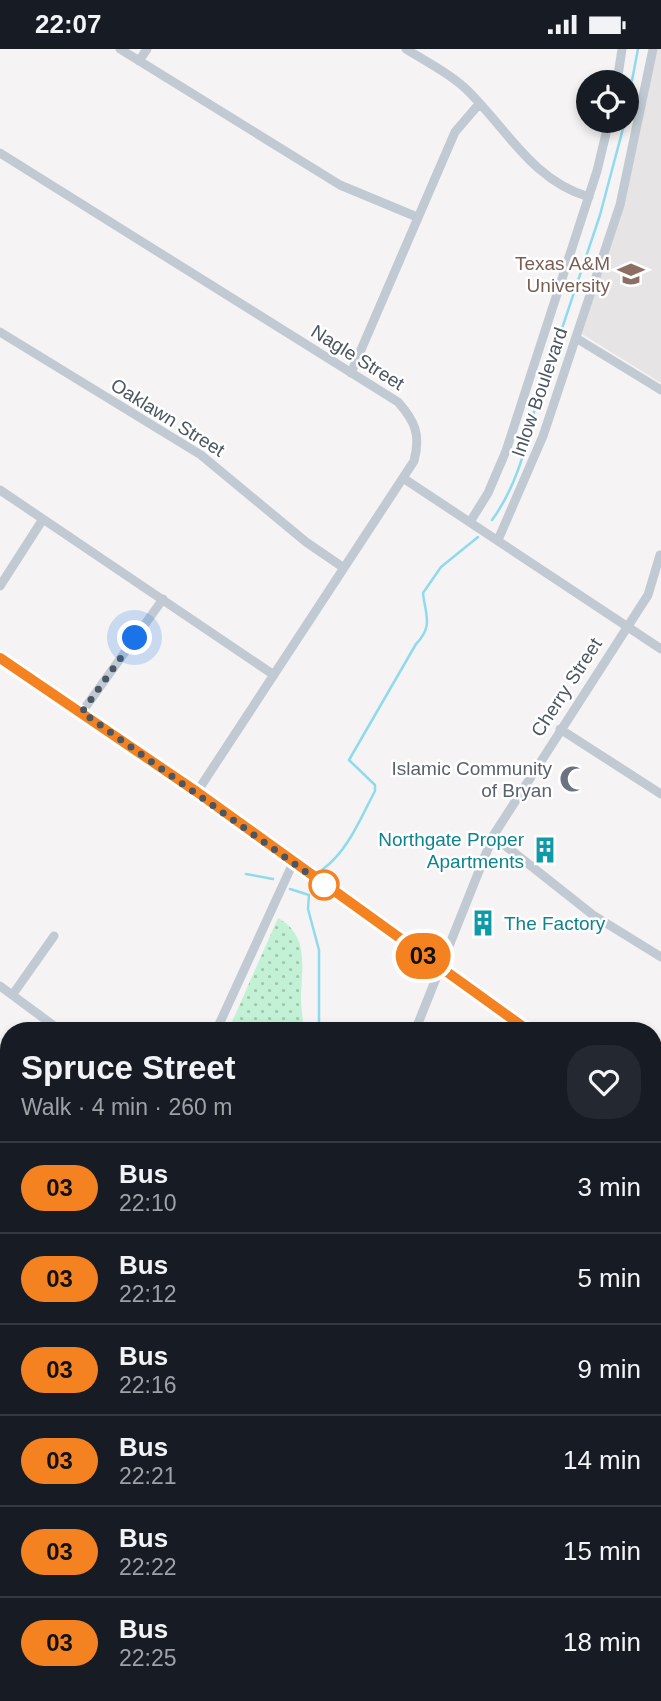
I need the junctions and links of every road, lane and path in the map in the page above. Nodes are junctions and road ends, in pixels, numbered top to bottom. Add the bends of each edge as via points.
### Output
1 (120, 49) edge
2 (147, 49) edge
3 (406, 49) edge
4 (622, 49) edge
5 (653, 49) edge
6 (139, 61) junction
7 (619, 70) edge
8 (479, 104) junction
9 (606, 133) edge
10 (0, 153) edge
11 (589, 197) junction
12 (417, 217) junction
13 (0, 332) edge
14 (576, 338) junction
15 (351, 373) junction
16 (661, 390) edge
17 (403, 478) junction
18 (0, 490) edge
19 (43, 519) junction
20 (470, 522) junction
21 (498, 540) junction
22 (660, 555) edge
23 (344, 568) junction
24 (0, 586) edge
25 (163, 599) junction
26 (626, 627) junction
27 (661, 649) edge
28 (0, 658) edge
29 (274, 675) junction
30 (82, 712) junction
31 (559, 729) junction
32 (197, 792) junction
33 (661, 794) edge
34 (493, 836) junction
35 (293, 863) junction
36 (54, 936) dead end
37 (661, 957) edge
38 (440, 968) junction
39 (0, 986) edge
40 (12, 994) junction
41 (48, 1021) edge
42 (220, 1022) edge
43 (419, 1022) edge
44 (515, 1022) edge

1 - 6 street
2 - 6 street
3 - 8 street via 450,76
4 - 7 street
5 - 14 street, Inlow Boulevard via 620,205
6 - 12 street via 340,185
8 - 11 street via 536,169 562,187
8 - 12 street via 455,132
9 - 11 street, Inlow Boulevard
10 - 15 street, Nagle Street
11 - 20 street, Inlow Boulevard via 506,451
12 - 15 street
13 - 23 street, Oaklawn Street via 201,454
14 - 16 street
14 - 21 street, Inlow Boulevard via 529,474
15 - 17 street, Nagle Street via 398,402 416,426 414,461
17 - 20 street
17 - 23 street, Nagle Street
18 - 19 street
19 - 24 street
19 - 25 street
20 - 21 street
21 - 26 street
22 - 26 street, Cherry Street via 648,595
23 - 29 street, Nagle Street
25 - 29 street
25 - 30 street
26 - 27 street
26 - 31 street, Cherry Street
28 - 30 street
29 - 32 street, Nagle Street
30 - 32 street
31 - 33 street
31 - 34 street, Cherry Street
32 - 35 street
34 - 37 street via 593,915
34 - 38 street, Cherry Street
35 - 38 street
35 - 42 street
36 - 40 street
38 - 43 street, Cherry Street
38 - 44 street
39 - 40 street
40 - 41 street

